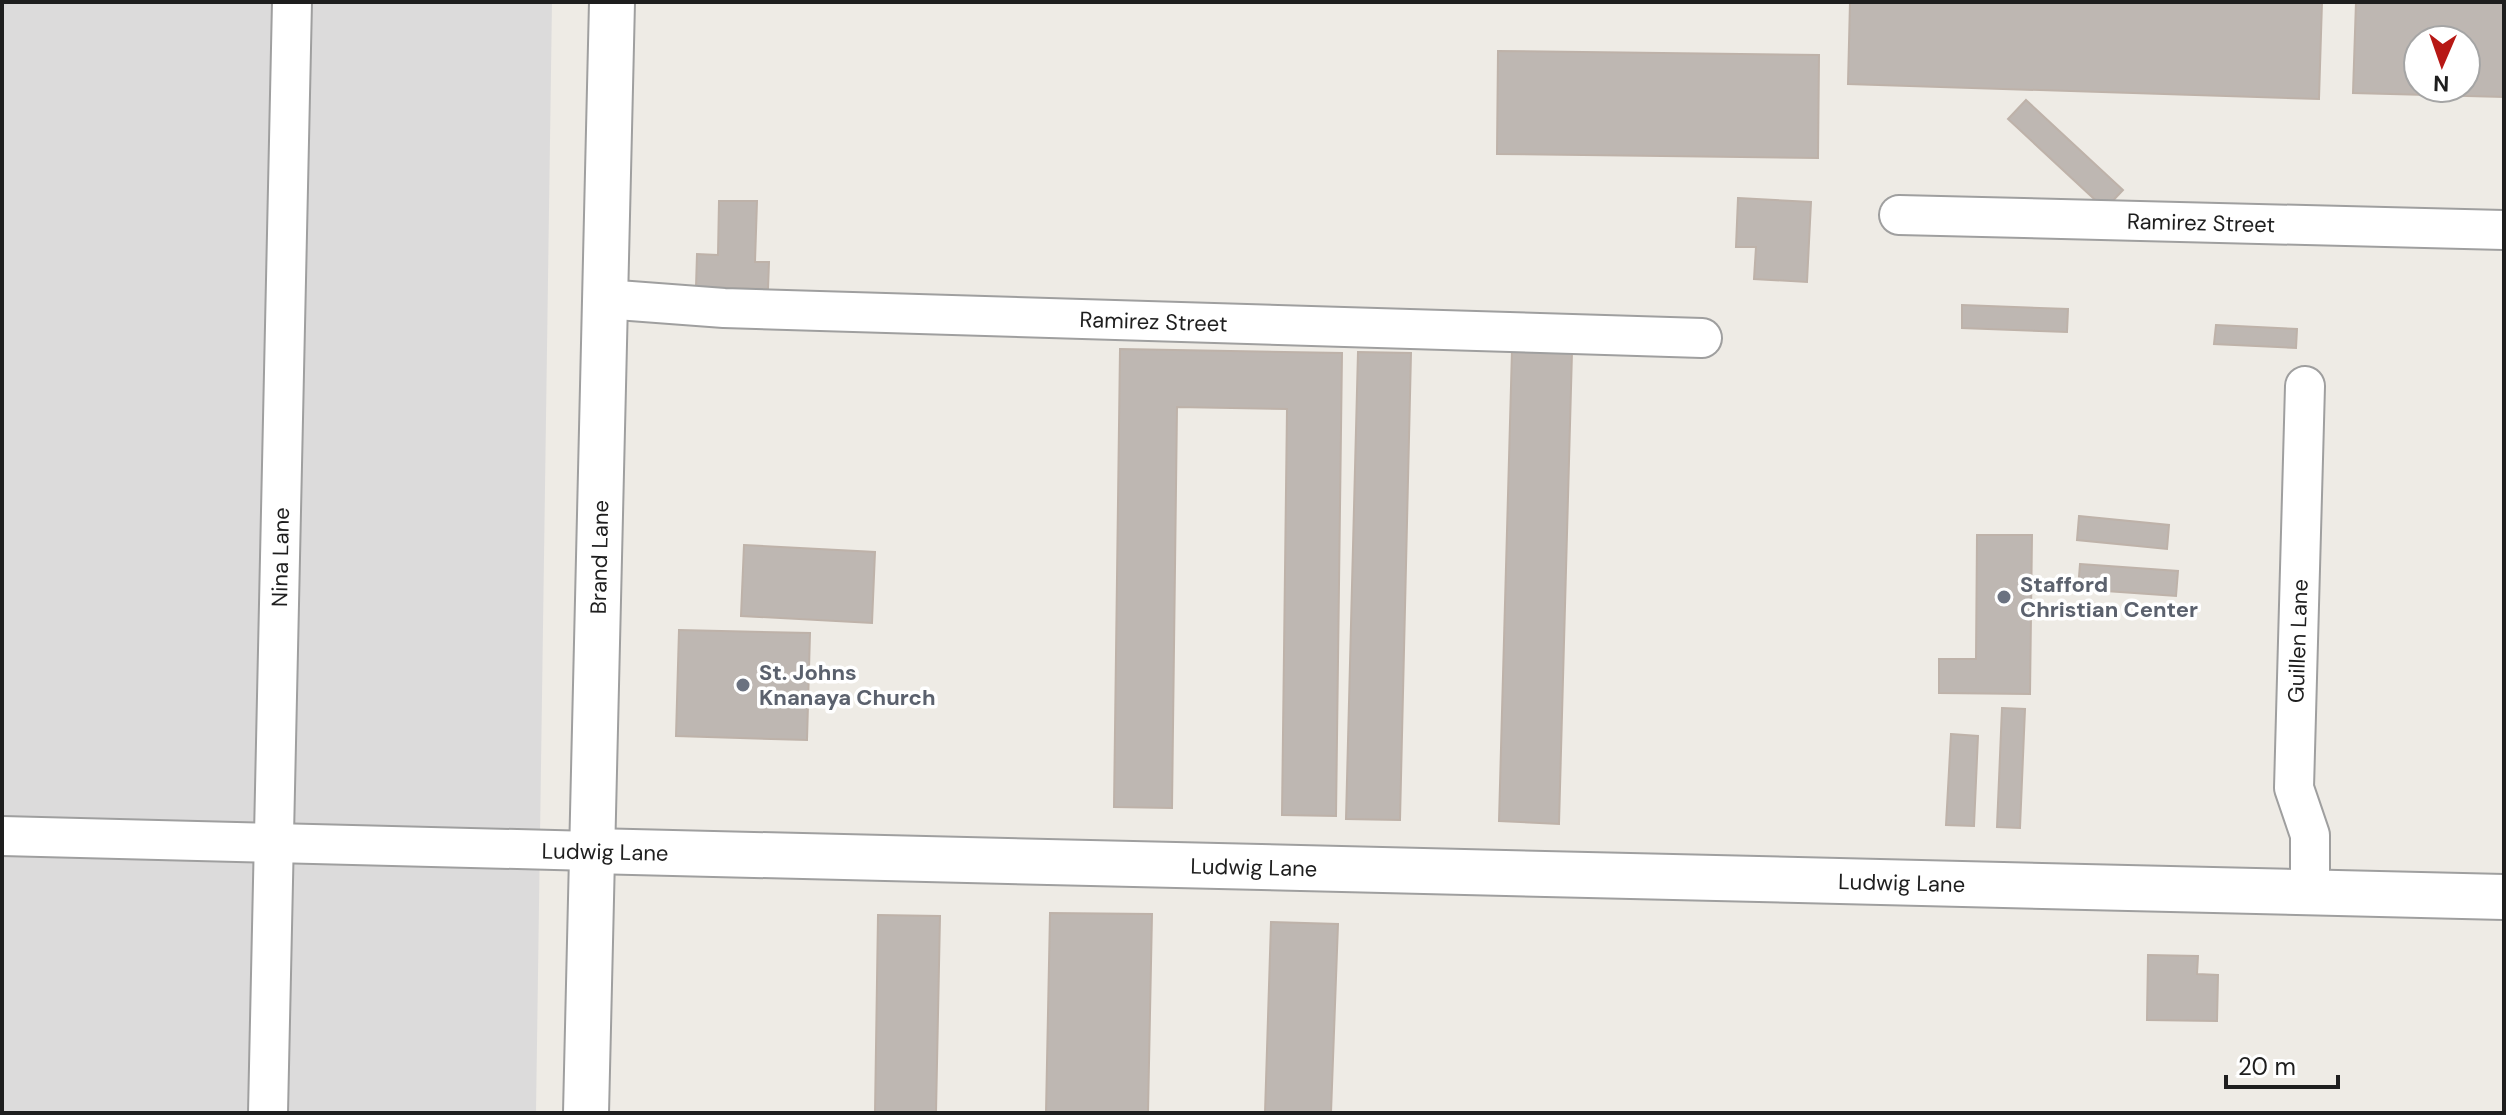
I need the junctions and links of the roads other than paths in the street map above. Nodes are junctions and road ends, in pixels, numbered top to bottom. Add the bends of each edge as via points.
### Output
1 (292, 2) edge
2 (612, 2) edge
3 (1899, 215) dead end
4 (2504, 230) edge
5 (604, 299) junction
6 (1702, 338) dead end
7 (2305, 386) dead end
8 (2, 836) edge
9 (274, 844) junction
10 (592, 851) junction
11 (2310, 893) junction
12 (2504, 897) edge
13 (268, 1113) edge
14 (586, 1113) edge

1 - 9 street, Nina Lane
2 - 5 street, Brand Lane
3 - 4 street, Ramirez Street
5 - 6 street, Ramirez Street via 740,309
5 - 10 street, Brand Lane
7 - 11 street, Guillen Lane via 2294,788 2310,835
8 - 9 street, Ludwig Lane
9 - 10 street, Ludwig Lane
9 - 13 street, Nina Lane
10 - 11 street, Ludwig Lane
10 - 14 street, Brand Lane
11 - 12 street, Ludwig Lane

